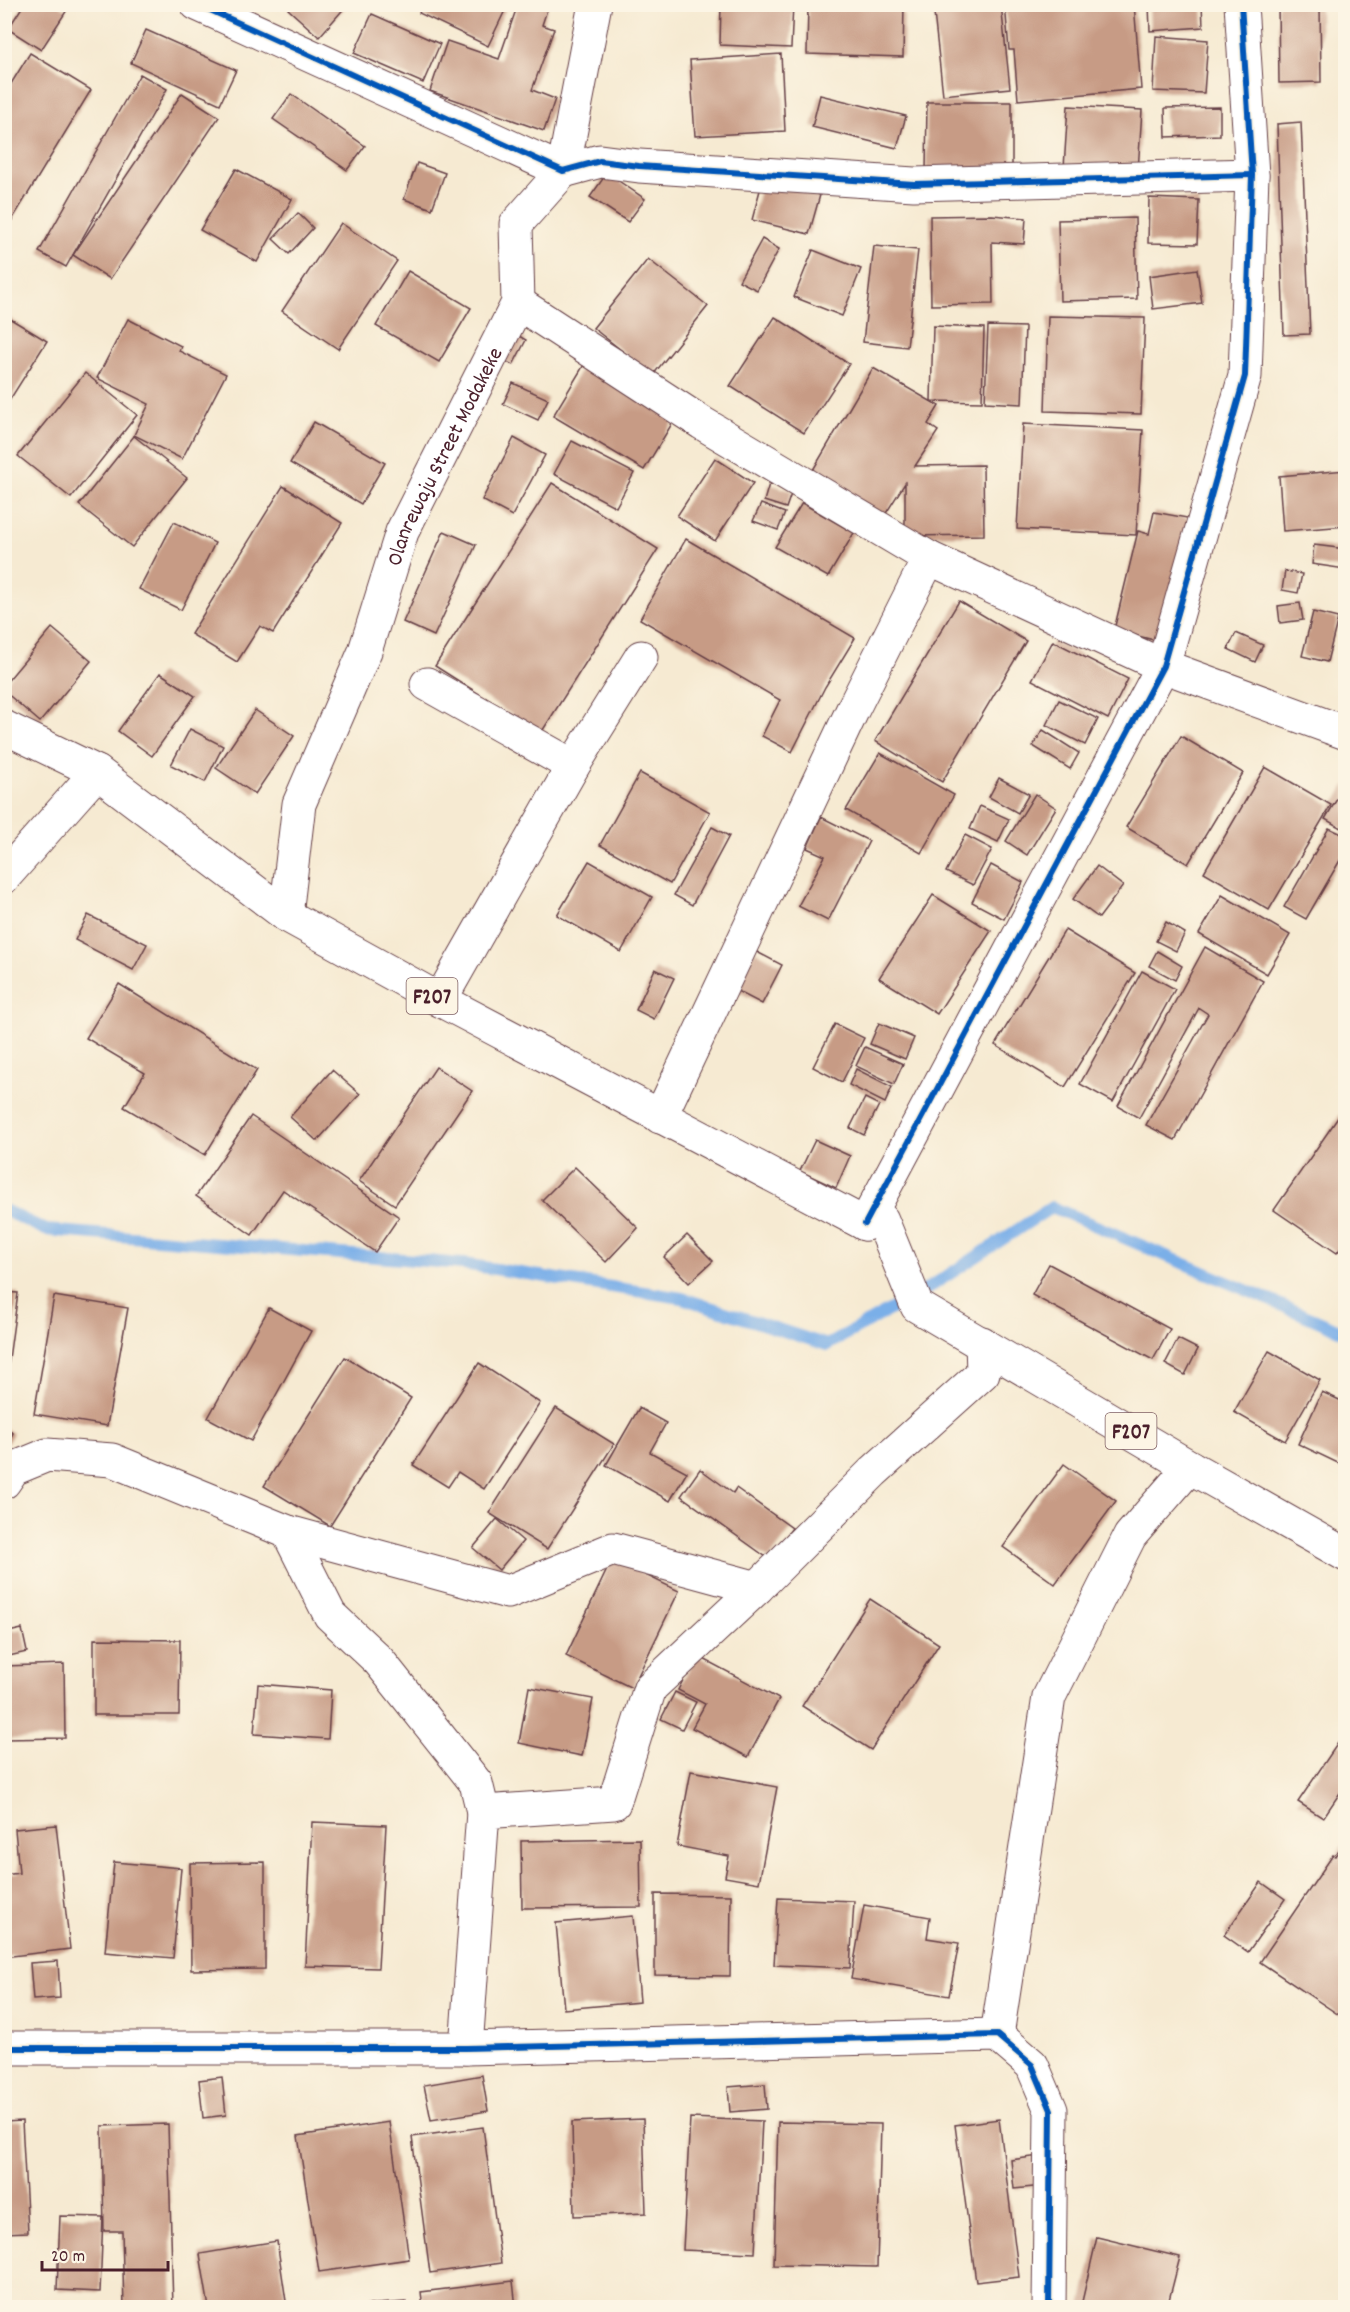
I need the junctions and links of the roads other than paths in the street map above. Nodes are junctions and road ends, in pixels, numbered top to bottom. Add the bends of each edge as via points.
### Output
1 (197, 4) edge
2 (595, 4) edge
3 (1241, 4) edge
4 (563, 171) junction
5 (1252, 175) junction
6 (518, 303) junction
7 (929, 558) junction
8 (642, 657) dead end
9 (1163, 666) junction
10 (427, 684) dead end
11 (4, 727) edge
12 (1346, 733) edge
13 (573, 766) junction
14 (97, 772) junction
15 (4, 877) edge
16 (286, 915) junction
17 (440, 1000) junction
18 (660, 1117) junction
19 (873, 1222) junction
20 (982, 1343) junction
21 (1190, 1467) junction
22 (4, 1482) edge
23 (288, 1532) junction
24 (1346, 1555) edge
25 (757, 1588) junction
26 (483, 1812) junction
27 (997, 2035) junction
28 (4, 2048) edge
29 (466, 2048) junction
30 (1049, 2307) edge

1 - 4 street
2 - 4 street
3 - 5 street
4 - 5 street via 600,161 914,184
4 - 6 street, Olanrewaju Street Modakeke via 516,224
5 - 9 street via 1245,376
6 - 7 street via 702,423
6 - 16 street, Olanrewaju Street Modakeke via 402,532 365,651 299,804
7 - 9 street
7 - 18 street via 853,709
8 - 13 street
9 - 12 street
9 - 19 street
10 - 13 street
11 - 14 street, F207
13 - 17 street
14 - 15 street
14 - 16 street, F207
16 - 17 street, F207
17 - 18 street, F207
18 - 19 street, F207
19 - 20 street, F207 via 917,1306
20 - 21 street, F207
20 - 25 street via 983,1373 873,1472
21 - 24 street, F207
21 - 27 street via 1130,1536 1049,1697
22 - 23 street via 13,1468 47,1455 112,1460
23 - 25 street via 508,1592 613,1549
23 - 26 street via 330,1615 379,1661 476,1783
25 - 26 street via 650,1688 614,1803
26 - 29 street
27 - 29 street
27 - 30 street via 1032,2065 1051,2110
28 - 29 street

